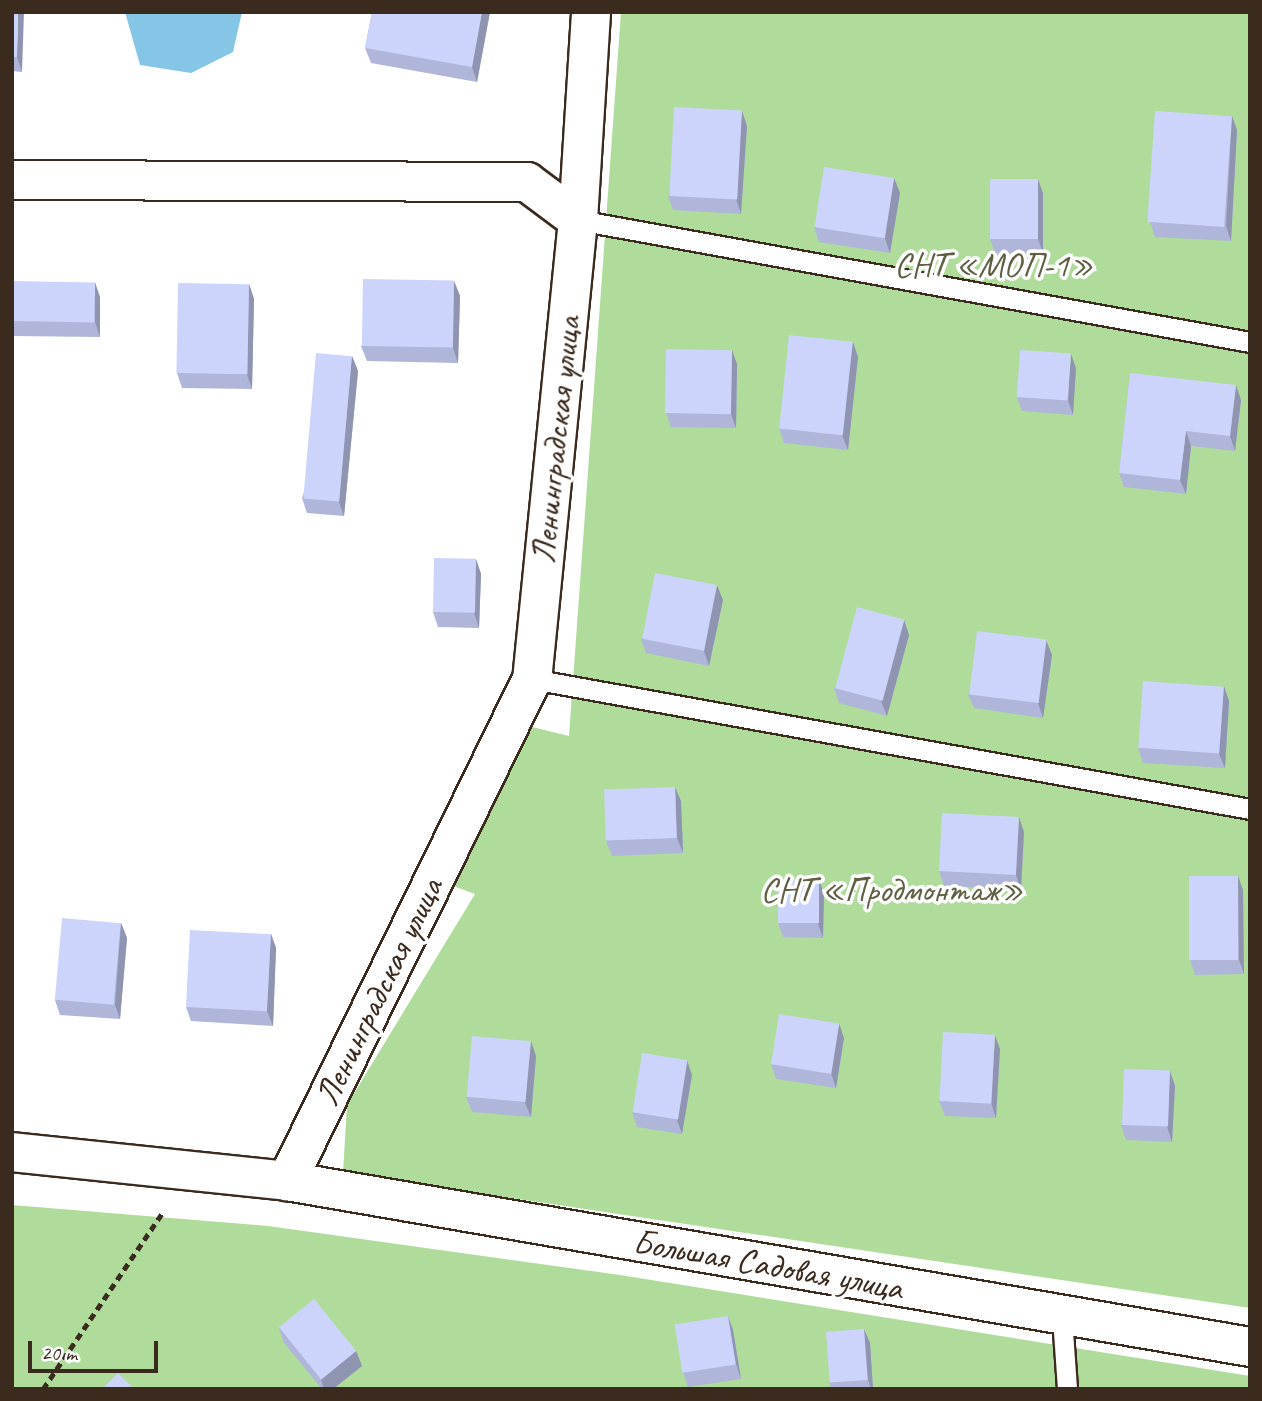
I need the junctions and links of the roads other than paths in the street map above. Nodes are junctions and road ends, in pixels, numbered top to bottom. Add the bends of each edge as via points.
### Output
1 (592, 12) edge
2 (12, 180) edge
3 (578, 220) junction
4 (1250, 342) edge
5 (532, 679) junction
6 (1250, 809) edge
7 (12, 1152) edge
8 (287, 1181) junction
9 (1062, 1317) junction
10 (1250, 1347) edge
11 (1067, 1389) edge

1 - 3 street, Ленинградская улица
2 - 3 street via 527,183
3 - 4 lane
3 - 5 street, Ленинградская улица
5 - 6 lane
5 - 8 street, Ленинградская улица
7 - 8 street, Большая Садовая улица
8 - 9 street, Большая Садовая улица
9 - 10 street, Большая Садовая улица
9 - 11 lane

